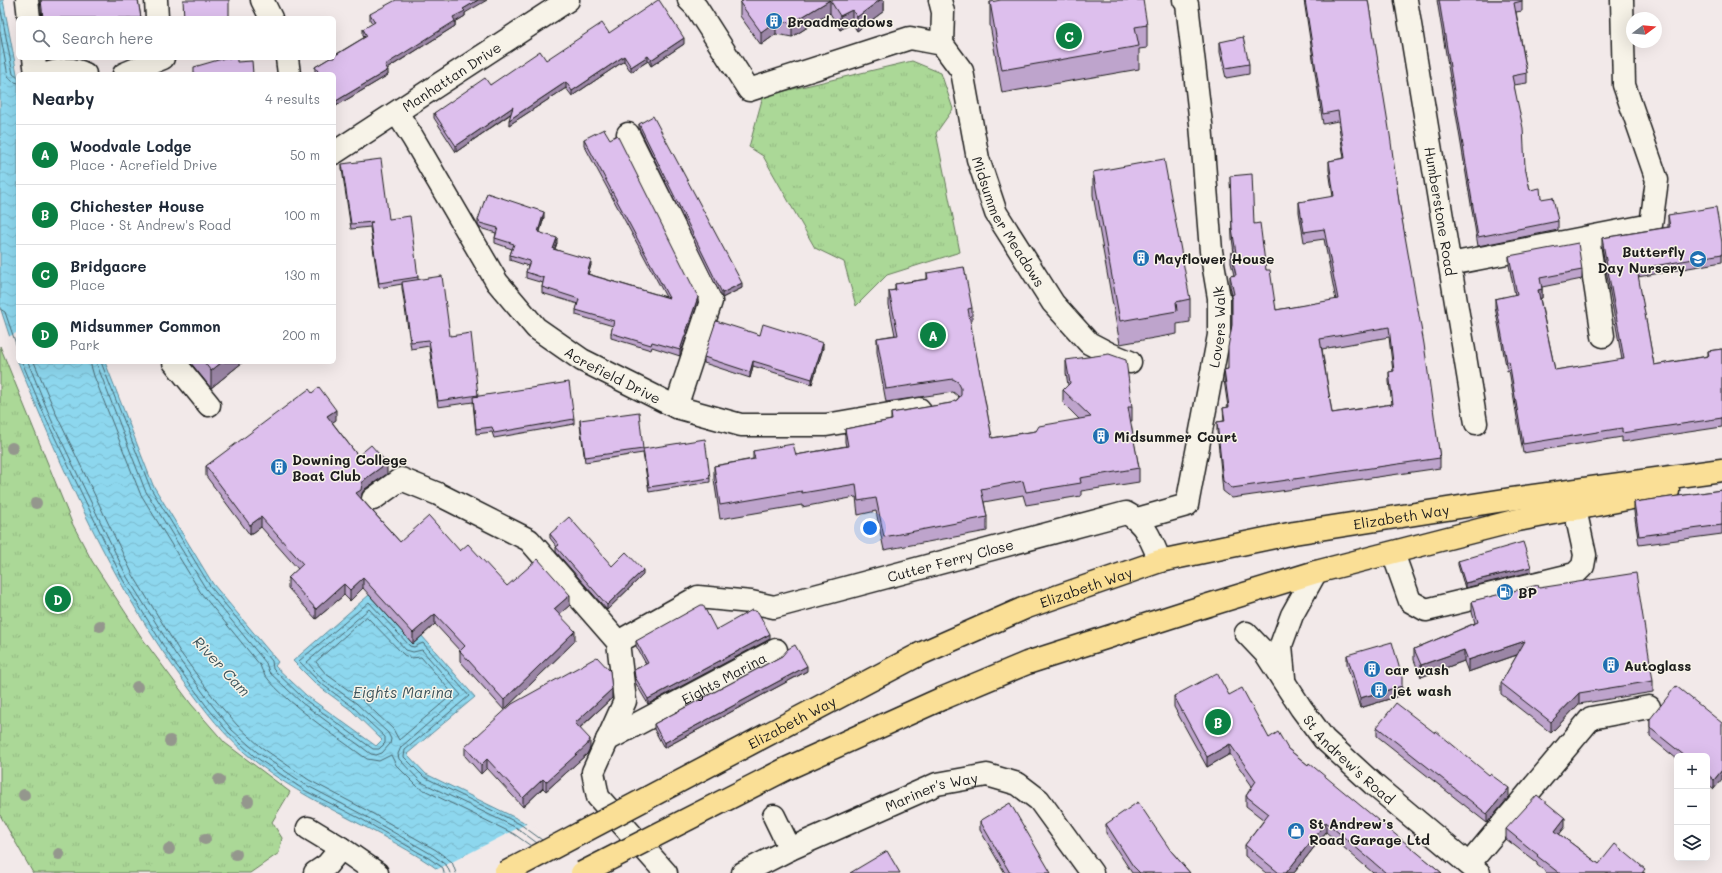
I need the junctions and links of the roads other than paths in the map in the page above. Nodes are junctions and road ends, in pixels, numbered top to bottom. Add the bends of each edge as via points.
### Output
1 (27, 0) edge
2 (156, 0) edge
3 (262, 0) edge
4 (568, 0) edge
5 (689, 0) edge
6 (940, 0) edge
7 (1184, 0) edge
8 (1406, 0) edge
9 (1622, 0) edge
10 (29, 16) edge
11 (157, 16) edge
12 (270, 16) edge
13 (942, 44) junction
14 (34, 60) edge
15 (159, 60) edge
16 (165, 60) edge
17 (287, 60) edge
18 (36, 72) edge
19 (53, 72) edge
20 (82, 72) edge
21 (129, 72) edge
22 (168, 72) edge
23 (289, 72) edge
24 (397, 113) junction
25 (628, 134) dead end
26 (336, 152) edge
27 (1588, 238) junction
28 (1450, 264) junction
29 (1603, 336) dead end
30 (1130, 362) dead end
31 (176, 364) edge
32 (209, 405) dead end
33 (941, 406) edge
34 (676, 407) junction
35 (1476, 422) dead end
36 (1722, 471) edge
37 (373, 499) dead end
38 (1575, 509) junction
39 (1132, 516) junction
40 (1393, 553) junction
41 (1160, 561) junction
42 (1316, 572) junction
43 (1246, 633) dead end
44 (618, 642) junction
45 (776, 650) dead end
46 (1285, 682) junction
47 (1649, 707) dead end
48 (607, 740) junction
49 (774, 816) dead end
50 (308, 828) dead end
51 (341, 848) junction
52 (790, 850) junction
53 (1474, 869) edge
54 (315, 873) edge
55 (377, 873) edge
56 (505, 873) edge
57 (582, 873) edge
58 (666, 873) edge
59 (743, 873) edge
60 (1092, 873) edge

1 - 10 street
2 - 11 street
3 - 12 street
4 - 24 street, Manhattan Drive
5 - 13 street via 696,6 749,90 910,38
6 - 13 street via 943,12
7 - 39 street, Lovers Walk via 1187,4 1201,124 1211,251 1219,298 1219,335 1186,505
8 - 28 street, Humberstone Road
9 - 27 street via 1624,86 1657,180 1651,225
13 - 30 street, Midsummer Meadows via 962,71 978,159 996,213 1053,303 1089,343
14 - 18 street
15 - 21 street
16 - 22 street
17 - 23 street
19 - 20 street via 64,69
24 - 26 street, Manhattan Drive
24 - 34 street, Acrefield Drive via 497,282 536,328 582,360
25 - 34 street via 711,302
27 - 28 street
27 - 29 street
28 - 35 street, Humberstone Road
31 - 32 street
33 - 34 street, Acrefield Drive via 826,425 741,425
36 - 38 main road, Elizabeth Way via 1676,489
36 - 41 main road, Elizabeth Way via 1510,499 1294,533
37 - 44 street via 401,479 438,494 530,540
38 - 40 main road, Elizabeth Way via 1518,520
38 - 40 street via 1585,555 1583,566 1575,574 1426,610 1410,601
39 - 41 street via 1143,525
39 - 44 street, Cutter Ferry Close via 774,607 698,597
40 - 42 main road, Elizabeth Way
41 - 56 main road, Elizabeth Way, bridge via 1027,607 920,654
42 - 46 street, St Andrew's Road via 1292,615 1281,645
42 - 57 main road, Elizabeth Way, bridge via 1028,663 786,769
43 - 46 street, St Andrew's Road via 1266,654
44 - 48 street via 625,701
45 - 48 street, Eights Marina
46 - 53 street, St Andrew's Road via 1324,739
47 - 53 street via 1591,718
48 - 58 street via 593,772 598,797
49 - 52 street
50 - 51 street
51 - 54 street via 327,865
51 - 55 street
52 - 59 street, Mariner's Way
52 - 60 street, Mariner's Way via 937,784 987,775 1018,784 1038,800

